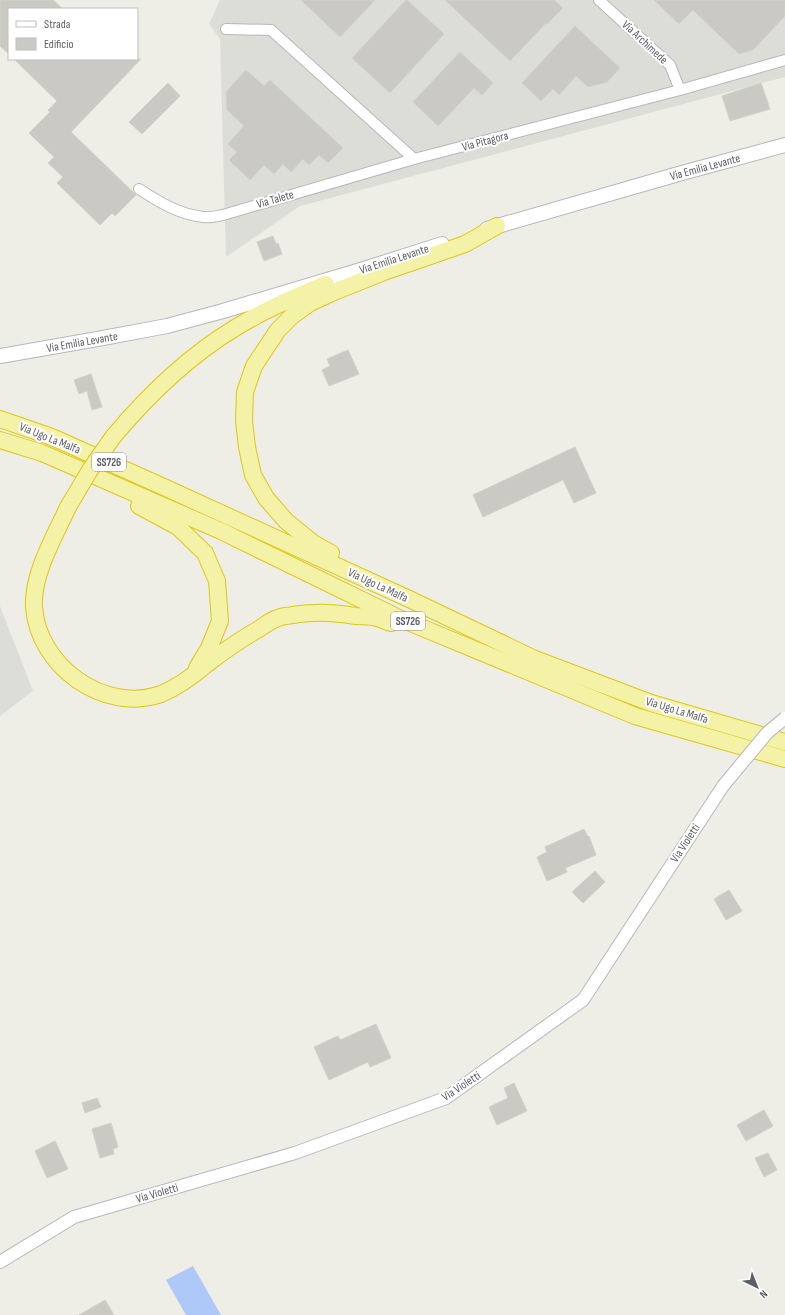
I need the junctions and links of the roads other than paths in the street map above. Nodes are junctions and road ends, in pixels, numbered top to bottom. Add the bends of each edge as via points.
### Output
1 (599, 0) edge
2 (226, 29) dead end
3 (785, 60) edge
4 (680, 90) junction
5 (785, 145) edge
6 (414, 159) junction
7 (139, 189) dead end
8 (497, 226) junction
9 (364, 269) junction
10 (0, 356) edge
11 (0, 419) edge
12 (0, 440) edge
13 (42, 453) junction
14 (407, 598) junction
15 (190, 677) junction
16 (635, 716) junction
17 (785, 718) edge
18 (785, 742) edge
19 (785, 759) edge
20 (0, 1262) edge

1 - 4 street, Via Archimede via 670,65
2 - 6 street via 271,30
3 - 4 street, Via Pitagora
4 - 6 street, Via Pitagora
5 - 8 main road, Via Emilia Levante
6 - 7 street, Via Talete via 223,215 205,217 167,206
8 - 9 main road, Via Emilia Levante
8 - 14 highway via 466,244 384,272 310,303 278,330 254,366 245,392 244,421 247,448 253,475 266,498 286,521 313,543 395,584
9 - 10 main road, Via Emilia Levante via 167,326
9 - 15 highway, bridge via 295,297 247,321 216,340 151,395 113,437 90,470 68,507 45,558 37,580 34,607 48,650 69,675 99,692 130,698 160,694
11 - 14 highway, Via Ugo La Malfa / SS726 via 52,437
12 - 13 highway, Via Ugo La Malfa / SS726
13 - 15 highway via 178,527 205,553 218,581 220,621 209,648
13 - 16 highway, Via Ugo La Malfa / SS726 via 221,531 401,619
14 - 18 highway, Via Ugo La Malfa / SS726 via 535,659 651,703
15 - 16 highway via 235,643 279,617 314,612 376,617 601,710
16 - 19 highway, Via Ugo La Malfa / SS726
17 - 20 street, Via Violetti, bridge via 768,733 723,786 583,1000 446,1098 295,1153 74,1217

